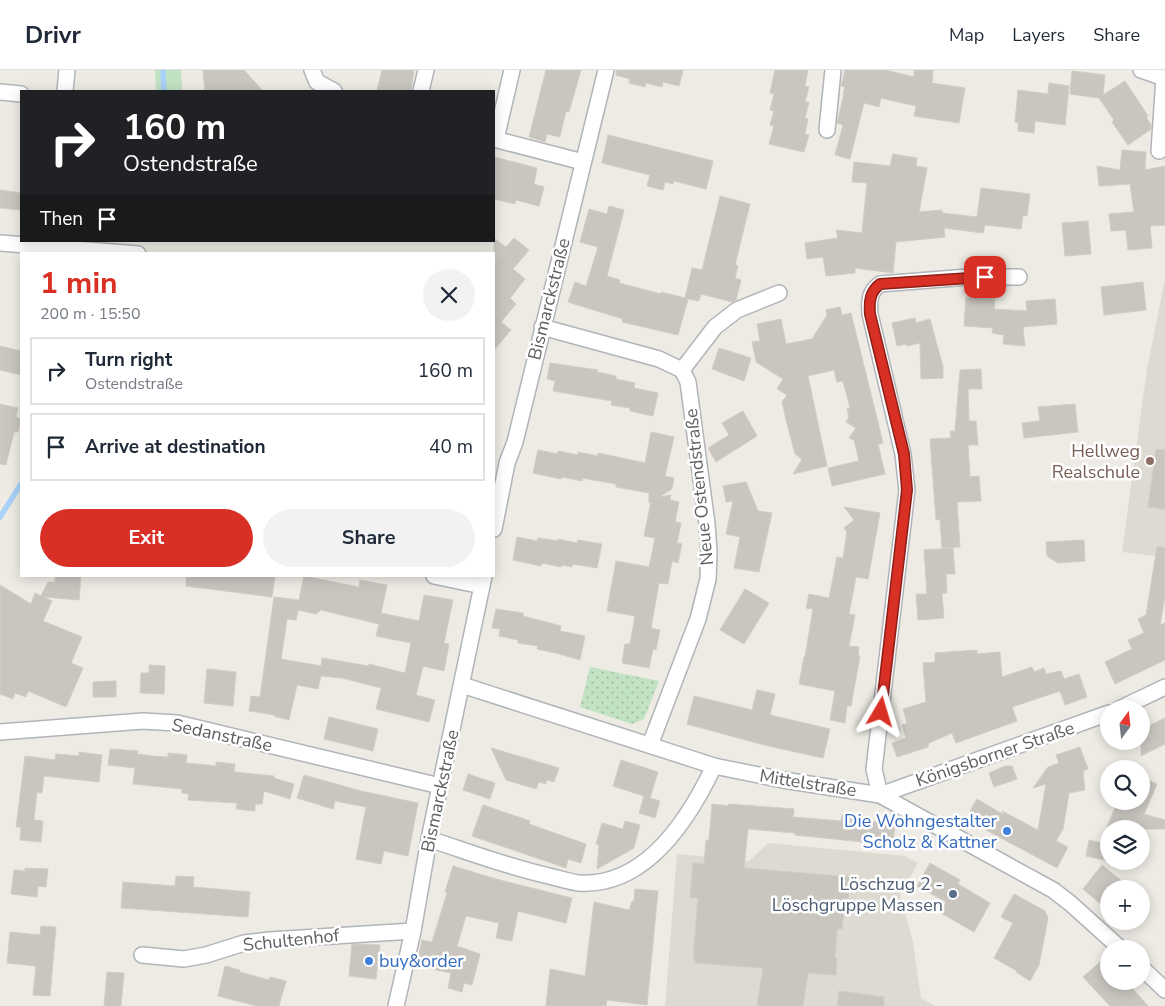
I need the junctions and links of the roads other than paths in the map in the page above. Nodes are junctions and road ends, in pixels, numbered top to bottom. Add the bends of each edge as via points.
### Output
1 (67, 70) edge
2 (312, 70) edge
3 (426, 70) edge
4 (512, 70) edge
5 (606, 70) edge
6 (833, 70) edge
7 (1141, 70) edge
8 (65, 90) edge
9 (332, 90) edge
10 (421, 90) edge
11 (0, 92) edge
12 (20, 94) edge
13 (827, 130) dead end
14 (495, 139) edge
15 (1158, 152) dead end
16 (583, 162) junction
17 (0, 243) edge
18 (113, 252) edge
19 (1020, 276) dead end
20 (779, 293) dead end
21 (542, 327) junction
22 (682, 370) junction
23 (495, 456) edge
24 (507, 463) junction
25 (495, 524) edge
26 (444, 577) edge
27 (483, 581) edge
28 (462, 685) junction
29 (1165, 687) edge
30 (1138, 700) edge
31 (1100, 717) edge
32 (0, 732) edge
33 (650, 745) junction
34 (714, 766) junction
35 (440, 786) junction
36 (880, 795) junction
37 (429, 839) junction
38 (412, 930) junction
39 (1111, 940) edge
40 (142, 955) dead end
41 (1150, 976) edge
42 (1165, 990) edge
43 (396, 1006) edge

1 - 8 street
2 - 9 street via 317,82
3 - 10 street
4 - 14 street
5 - 16 street, Bismarckstraße
6 - 13 street
7 - 15 street via 1164,78
11 - 12 street
14 - 16 street
16 - 21 street, Bismarckstraße
17 - 18 street
19 - 36 street via 880,284 871,294 870,314 904,454 907,490 874,769
20 - 22 street via 737,310 715,326
21 - 22 street via 659,359
21 - 24 street, Bismarckstraße via 515,442
22 - 33 street, Neue Ostendstraße via 688,382 707,524 708,579 698,619
23 - 24 street
24 - 25 street, Bismarckstraße
26 - 27 street
27 - 28 street, Bismarckstraße
28 - 33 street, Mittelstraße
28 - 35 street, Bismarckstraße
29 - 30 street
31 - 36 street, Königsborner Straße
32 - 35 street, Sedanstraße via 143,721 177,723
33 - 34 street, Mittelstraße
34 - 36 street, Mittelstraße
34 - 37 street via 685,817 654,855 622,876 578,883 522,870
35 - 37 street, Bismarckstraße
36 - 39 street, Mittelstraße via 1053,890
37 - 38 street, Bismarckstraße
38 - 40 street, Schultenhof via 244,943 184,959
38 - 43 street, Bismarckstraße
41 - 42 street

